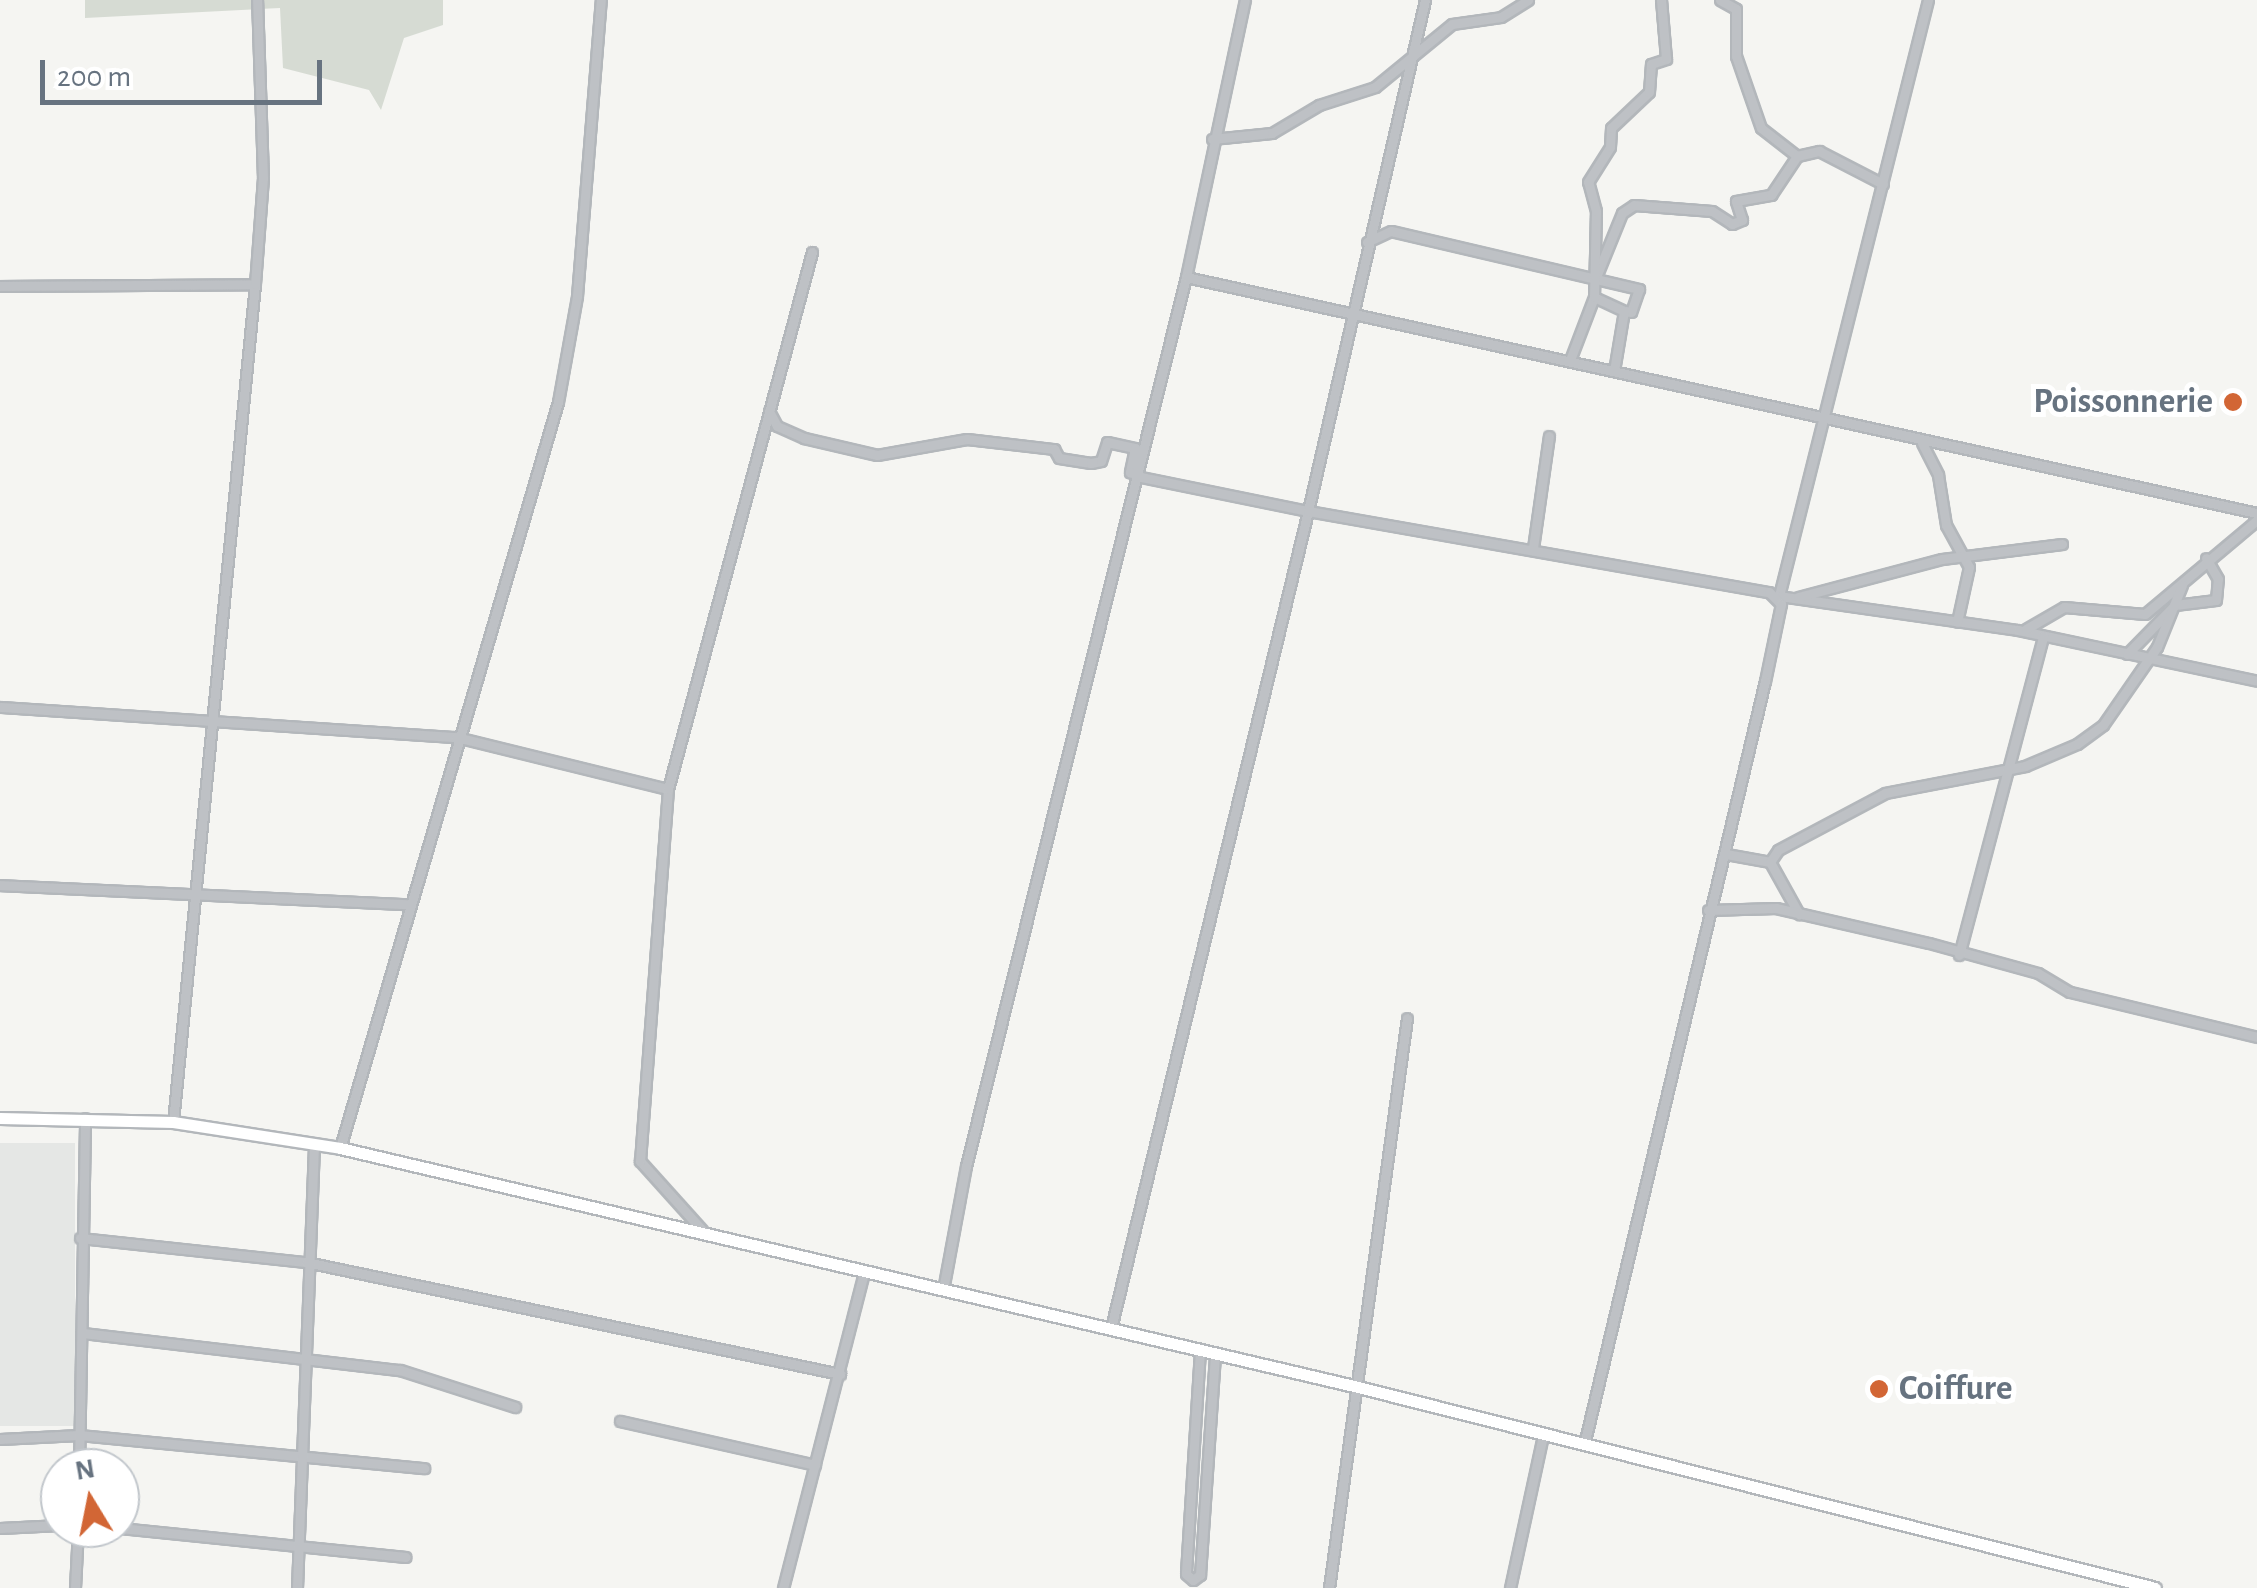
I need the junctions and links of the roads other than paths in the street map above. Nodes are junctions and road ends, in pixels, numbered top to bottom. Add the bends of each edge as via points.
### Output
1 (257, 0) edge
2 (601, 0) edge
3 (1245, 0) edge
4 (1425, 0) edge
5 (1528, 0) edge
6 (1661, 0) edge
7 (1720, 0) edge
8 (1928, 0) edge
9 (1409, 66) junction
10 (1212, 138) junction
11 (1796, 156) junction
12 (1883, 184) junction
13 (1367, 242) junction
14 (812, 252) dead end
15 (1186, 277) junction
16 (1596, 278) junction
17 (255, 284) junction
18 (0, 286) edge
19 (1594, 297) junction
20 (1624, 312) junction
21 (1359, 316) junction
22 (1570, 360) junction
23 (1614, 371) junction
24 (769, 410) junction
25 (1822, 418) junction
26 (1549, 436) dead end
27 (1922, 443) junction
28 (1141, 477) junction
29 (1308, 511) junction
30 (2257, 516) edge
31 (2062, 544) dead end
32 (1533, 548) junction
33 (1960, 557) junction
34 (2206, 558) junction
35 (2182, 584) junction
36 (1779, 596) junction
37 (1796, 598) junction
38 (2167, 612) junction
39 (1957, 622) junction
40 (2018, 630) junction
41 (2043, 636) junction
42 (2127, 654) junction
43 (2148, 658) junction
44 (2257, 681) edge
45 (0, 707) edge
46 (216, 718) junction
47 (456, 737) junction
48 (2008, 768) junction
49 (668, 789) junction
50 (1726, 854) junction
51 (1770, 862) junction
52 (0, 885) edge
53 (199, 894) junction
54 (408, 904) junction
55 (1708, 910) junction
56 (1800, 914) junction
57 (1959, 956) junction
58 (1406, 1018) dead end
59 (2257, 1037) edge
60 (0, 1118) edge
61 (85, 1118) junction
62 (173, 1122) junction
63 (314, 1142) junction
64 (340, 1148) junction
65 (702, 1230) junction
66 (80, 1238) junction
67 (306, 1262) junction
68 (864, 1272) junction
69 (943, 1290) junction
70 (1111, 1328) junction
71 (82, 1333) junction
72 (1200, 1350) junction
73 (1214, 1354) junction
74 (303, 1356) junction
75 (840, 1374) junction
76 (1354, 1386) junction
77 (515, 1407) dead end
78 (620, 1421) dead end
79 (79, 1435) junction
80 (1543, 1435) junction
81 (0, 1438) edge
82 (1584, 1445) junction
83 (79, 1448) edge
84 (298, 1456) junction
85 (815, 1465) junction
86 (424, 1468) dead end
87 (40, 1526) edge
88 (0, 1528) edge
89 (140, 1530) edge
90 (298, 1542) junction
91 (77, 1548) edge
92 (406, 1558) dead end
93 (75, 1588) edge
94 (297, 1588) edge
95 (783, 1588) edge
96 (1329, 1588) edge
97 (1510, 1588) edge
98 (2156, 1588) edge

1 - 17 street via 263,178
2 - 47 street via 577,296 558,402
3 - 10 street
4 - 9 street
5 - 9 street via 1501,17 1452,24
6 - 16 street via 1666,58 1651,64 1648,92 1610,128 1610,147 1588,182
7 - 11 street via 1736,9 1736,56 1761,128
8 - 12 street
9 - 10 street via 1272,133
9 - 13 street
10 - 15 street
11 - 12 street via 1836,156
11 - 16 street via 1772,195 1736,201 1742,220 1732,224 1712,210 1634,206 1622,214
12 - 25 street
13 - 16 street via 1392,231
13 - 21 street
14 - 24 street
15 - 21 street
15 - 28 street
16 - 19 street
16 - 20 street via 1640,290 1631,312
17 - 18 street
17 - 46 street
19 - 20 street
19 - 22 street
20 - 23 street
21 - 22 street
21 - 29 street
22 - 23 street
23 - 25 street
24 - 28 street via 777,426 804,438 877,455 967,439 1054,449 1059,458 1091,462 1102,461 1106,442 1135,448 1130,472
24 - 49 street
25 - 27 street
25 - 36 street via 1809,500
26 - 32 street
27 - 30 street
27 - 33 street
28 - 29 street
28 - 69 street via 966,1166
29 - 32 street
29 - 70 street
30 - 34 street
31 - 33 street
32 - 36 street
33 - 37 street
33 - 39 street via 1969,572
34 - 35 street
34 - 38 street via 2218,579 2216,600
35 - 38 street
35 - 40 street via 2145,614 2064,607 2042,626
36 - 37 street
36 - 50 street
37 - 39 street
38 - 42 street
38 - 43 street
39 - 40 street
40 - 41 street
41 - 42 street
41 - 48 street
42 - 43 street
43 - 44 street
43 - 48 street via 2103,725 2048,758
45 - 46 street
46 - 47 street
46 - 53 street
47 - 49 street
47 - 54 street
48 - 51 street via 1885,793 1778,850
48 - 57 street
49 - 65 street via 640,1160
50 - 51 street
50 - 55 street
51 - 56 street
52 - 53 street
53 - 54 street
53 - 62 street
54 - 64 street
55 - 56 street
55 - 82 street
56 - 57 street
57 - 59 street
58 - 76 street
60 - 61 street
61 - 62 street
61 - 66 street
62 - 63 street
63 - 64 street
63 - 67 street
64 - 65 street
65 - 68 street
66 - 67 street
66 - 71 street
67 - 74 street
67 - 75 street
68 - 69 street
68 - 75 street
69 - 70 street
70 - 72 street
71 - 74 street
71 - 79 street
72 - 73 street
72 - 73 street via 1186,1574 1193,1580 1200,1575
73 - 76 street
74 - 77 street via 400,1370
74 - 84 street
75 - 85 street
76 - 80 street
76 - 96 street
78 - 85 street
79 - 81 street
79 - 83 street
79 - 84 street
80 - 82 street
80 - 97 street
82 - 98 street
84 - 86 street
84 - 90 street
85 - 95 street
87 - 88 street
89 - 90 street
90 - 92 street
90 - 94 street
91 - 93 street

